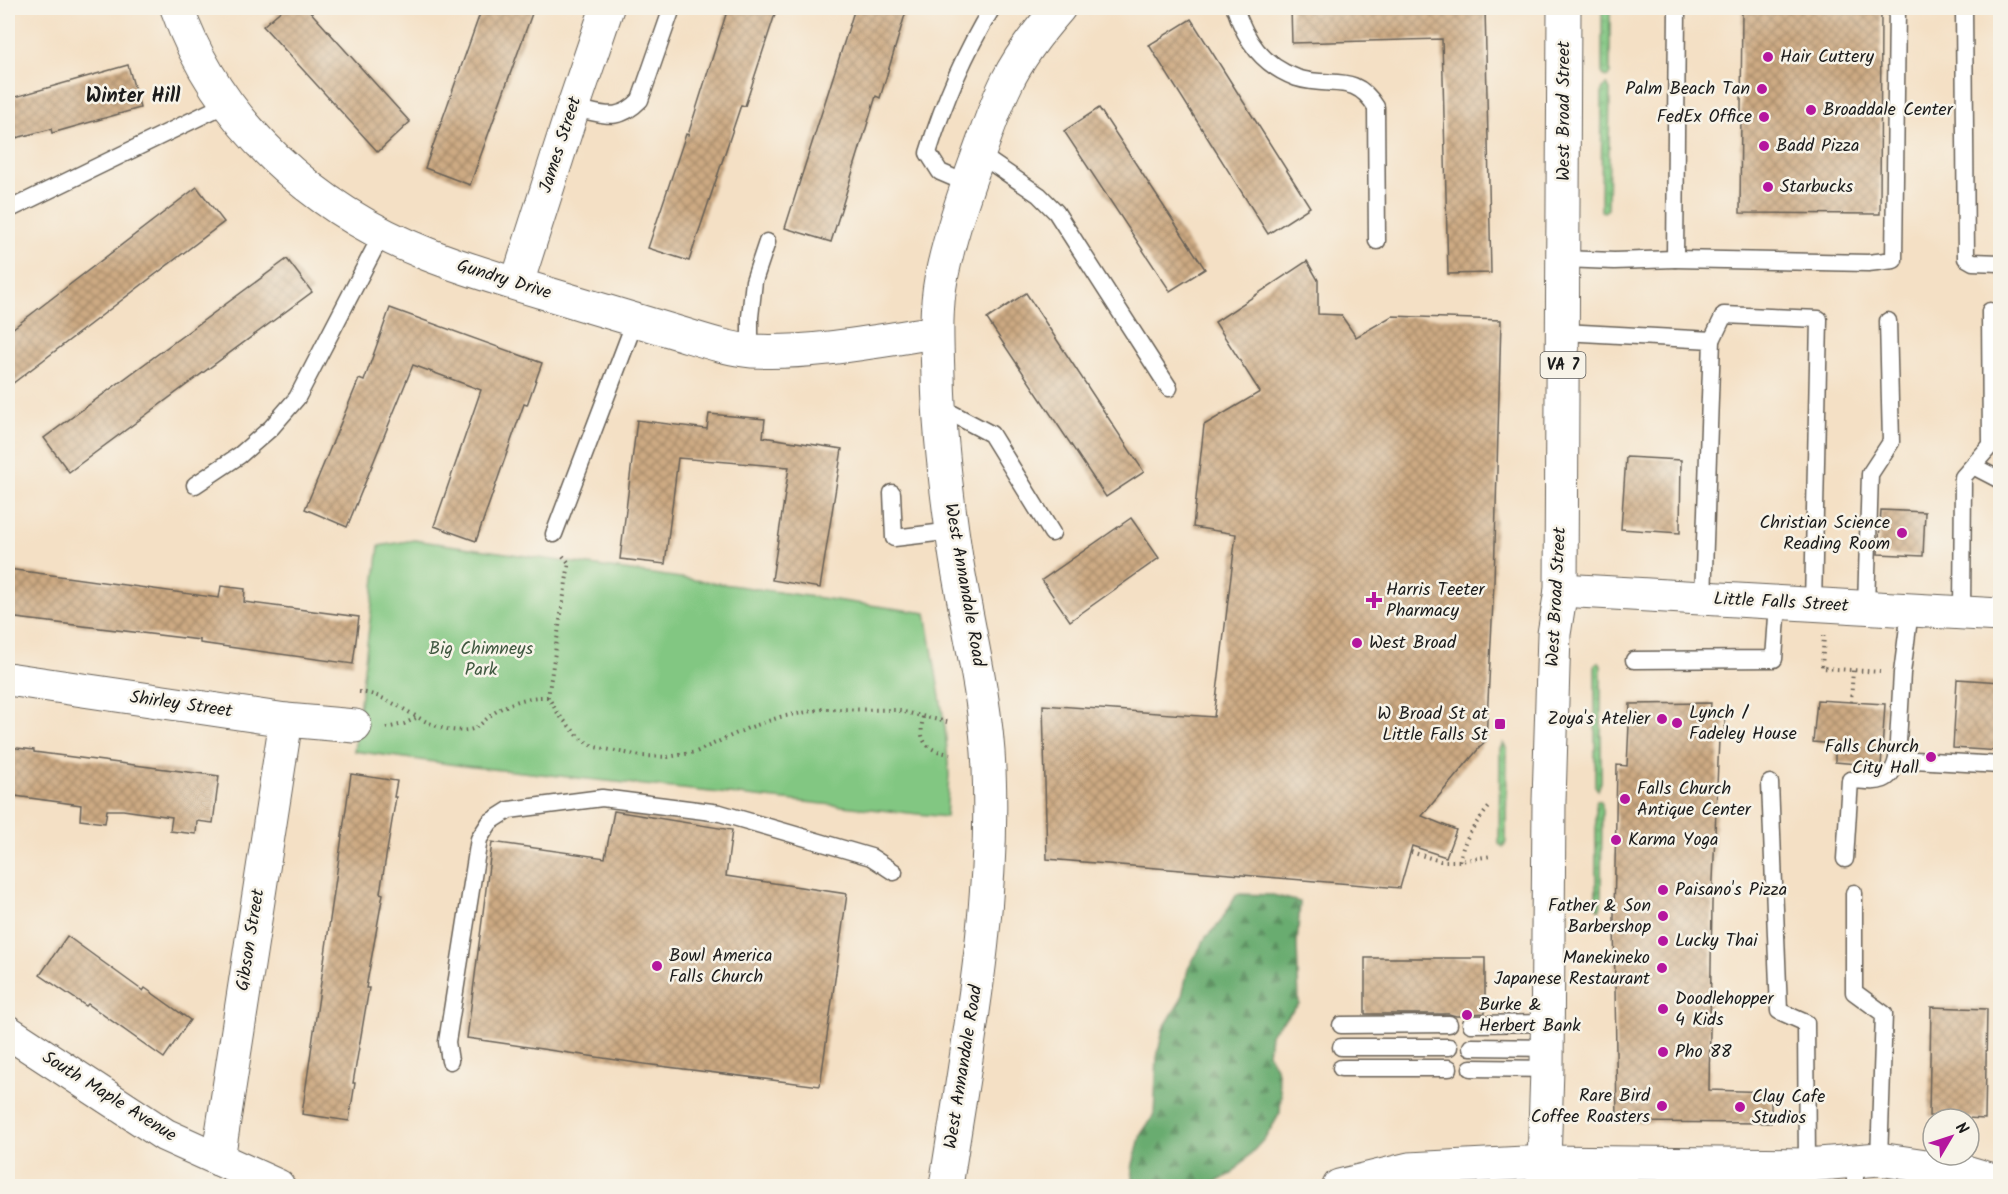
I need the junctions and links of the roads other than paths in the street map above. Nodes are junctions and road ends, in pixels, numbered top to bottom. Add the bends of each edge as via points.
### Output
1 (177, 8) edge
2 (607, 8) edge
3 (672, 8) edge
4 (992, 8) edge
5 (1059, 8) edge
6 (1235, 8) edge
7 (1564, 8) edge
8 (1677, 8) edge
9 (1898, 8) edge
10 (1964, 8) edge
11 (226, 104) junction
12 (573, 108) junction
13 (974, 169) junction
14 (8, 210) edge
15 (382, 234) junction
16 (1377, 241) dead end
17 (767, 242) dead end
18 (1563, 259) junction
19 (1676, 259) junction
20 (2001, 263) edge
21 (517, 283) junction
22 (1990, 310) dead end
23 (635, 321) junction
24 (1888, 321) dead end
25 (936, 332) junction
26 (1563, 332) junction
27 (1712, 340) junction
28 (750, 351) junction
29 (1169, 388) dead end
30 (938, 406) junction
31 (1996, 445) edge
32 (1973, 466) junction
33 (2001, 480) edge
34 (195, 484) dead end
35 (892, 493) dead end
36 (953, 531) junction
37 (1053, 533) dead end
38 (554, 534) dead end
39 (1561, 590) junction
40 (1703, 599) junction
41 (1778, 603) junction
42 (1866, 608) junction
43 (1911, 611) junction
44 (1962, 613) junction
45 (2001, 615) edge
46 (1819, 619) junction
47 (1634, 660) dead end
48 (8, 679) edge
49 (286, 720) junction
50 (355, 726) dead end
51 (1897, 759) junction
52 (2001, 765) edge
53 (1770, 783) dead end
54 (1845, 860) dead end
55 (894, 872) dead end
56 (1854, 893) dead end
57 (1449, 1024) dead end
58 (1471, 1024) dead end
59 (1341, 1025) dead end
60 (9, 1035) edge
61 (1547, 1046) junction
62 (1341, 1047) dead end
63 (1449, 1047) dead end
64 (1471, 1047) dead end
65 (450, 1061) dead end
66 (1341, 1068) dead end
67 (1449, 1068) dead end
68 (1471, 1068) dead end
69 (218, 1159) junction
70 (1807, 1165) junction
71 (1863, 1169) edge
72 (1545, 1174) edge
73 (2001, 1182) edge
74 (278, 1186) edge
75 (946, 1186) edge
76 (1339, 1186) edge

1 - 11 street, Gundry Drive via 208,76
2 - 12 street, James Street
3 - 12 lane via 640,100 630,111 615,116
4 - 13 lane via 951,84 928,153 940,172
5 - 13 street, West Annandale Road via 1033,38 1006,83
6 - 16 lane via 1243,31 1274,67 1298,78 1354,85 1367,93 1376,107
7 - 18 street, West Broad Street / VA 7
8 - 19 lane
9 - 19 lane via 1894,260 1868,263
10 - 20 lane via 1966,258
11 - 14 lane
11 - 15 street, Gundry Drive via 289,172
12 - 21 street, James Street
13 - 25 street, West Annandale Road via 941,280
13 - 29 lane via 1039,195 1056,212
15 - 21 street, Gundry Drive via 457,265
15 - 34 lane via 297,398 271,429
17 - 28 lane via 754,281
18 - 19 lane
18 - 26 street, West Broad Street / VA 7
21 - 23 street, Gundry Drive
22 - 31 lane
23 - 28 street, Gundry Drive
23 - 38 lane
24 - 42 lane via 1891,442 1870,474
25 - 28 street, Gundry Drive via 793,351
25 - 30 street, West Annandale Road
26 - 27 lane
26 - 39 street, West Broad Street / VA 7
27 - 40 lane
27 - 46 lane via 1724,315 1819,319
30 - 36 street, West Annandale Road
30 - 37 lane via 991,434
31 - 32 lane
32 - 33 lane
32 - 44 lane via 1963,477
35 - 36 lane via 894,538
36 - 75 street, West Annandale Road via 985,720 990,850 976,991
39 - 40 street, Little Falls Street
39 - 61 street, West Broad Street / VA 7 via 1552,682
40 - 41 street, Little Falls Street
41 - 46 street, Little Falls Street
41 - 47 lane via 1774,659
42 - 43 street, Little Falls Street
42 - 46 street, Little Falls Street
43 - 44 street, Little Falls Street
43 - 51 lane via 1902,673
44 - 45 street, Little Falls Street
48 - 49 street, Shirley Street
49 - 50 street, Shirley Street
49 - 69 street, Gibson Street
51 - 52 lane
51 - 54 lane via 1887,779 1850,780
53 - 70 lane via 1779,1011 1806,1023
55 - 65 lane via 871,857 720,813 602,798 509,810 490,822 479,838 447,1042
56 - 71 lane via 1854,992 1884,1014
57 - 59 lane
58 - 61 lane
60 - 69 street, South Maple Avenue via 165,1135
61 - 64 lane
61 - 68 lane
61 - 72 street, West Broad Street / VA 7
62 - 63 lane
66 - 67 lane
69 - 74 street, South Maple Avenue
70 - 71 street
70 - 72 street
71 - 73 street via 1966,1172
72 - 76 street via 1409,1169

